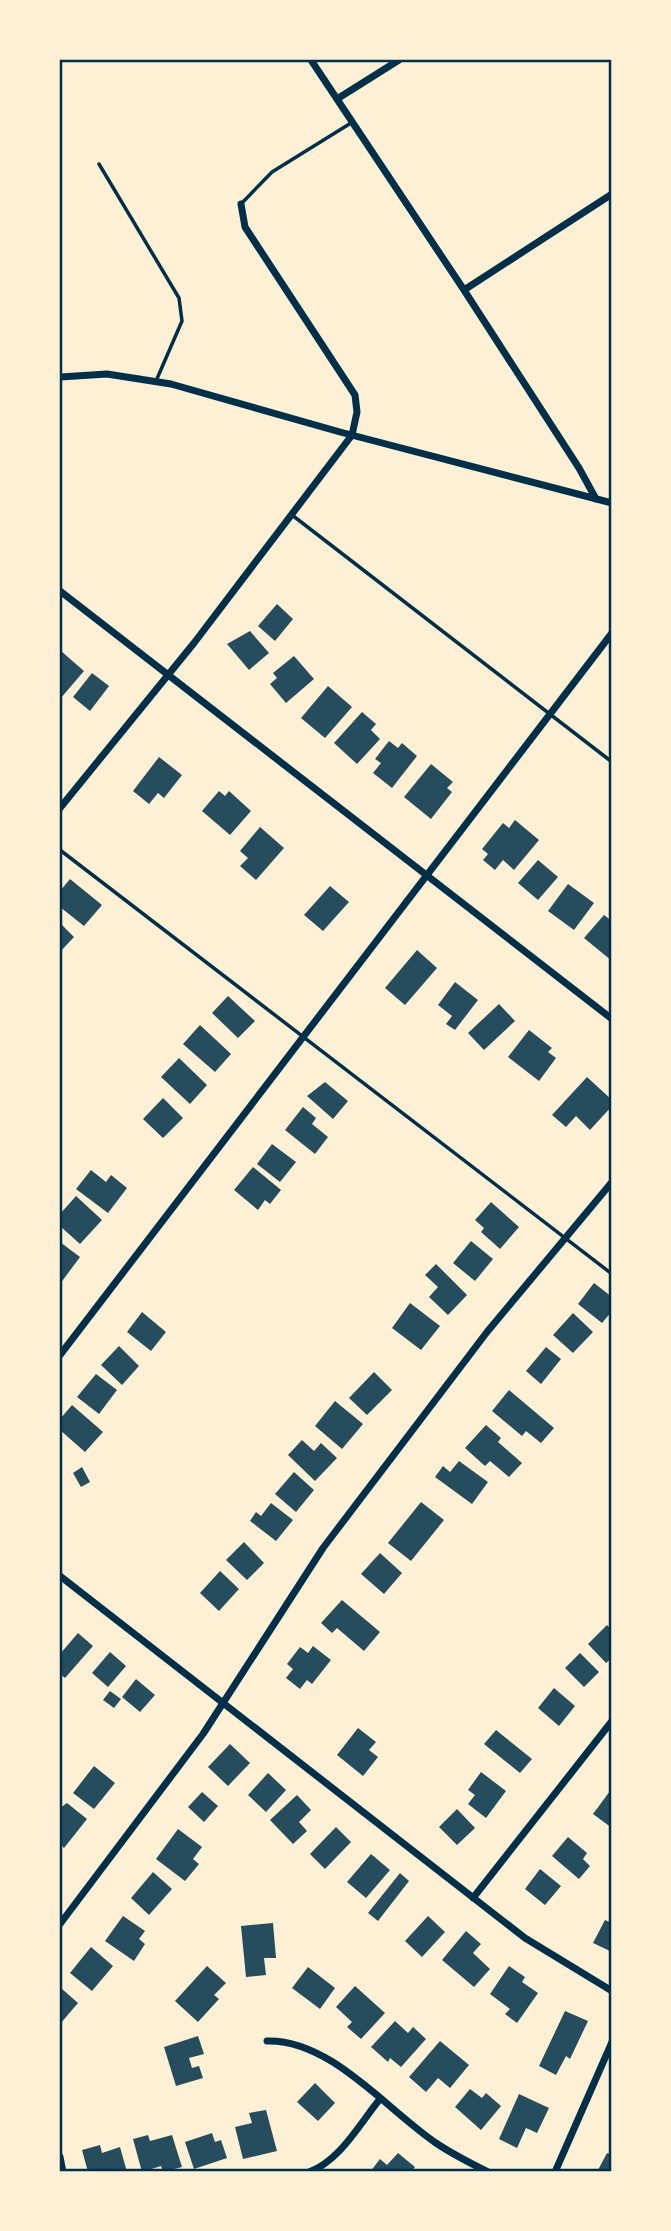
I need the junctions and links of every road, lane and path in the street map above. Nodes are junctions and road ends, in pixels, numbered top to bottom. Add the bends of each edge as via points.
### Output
1 (310, 60) edge
2 (399, 60) edge
3 (337, 99) junction
4 (352, 122) junction
5 (99, 164) dead end
6 (611, 194) edge
7 (240, 204) joint
8 (464, 290) junction
9 (60, 377) edge
10 (156, 381) junction
11 (352, 435) junction
12 (596, 499) junction
13 (611, 503) edge
14 (292, 515) junction
15 (60, 592) edge
16 (611, 633) edge
17 (166, 674) junction
18 (549, 715) junction
19 (611, 762) edge
20 (60, 808) edge
21 (60, 850) edge
22 (426, 875) junction
23 (611, 1018) edge
24 (302, 1037) junction
25 (611, 1182) edge
26 (565, 1240) junction
27 (611, 1274) edge
28 (60, 1355) edge
29 (60, 1576) edge
30 (223, 1700) junction
31 (611, 1721) edge
32 (473, 1898) junction
33 (60, 1924) edge
34 (611, 1991) edge
35 (267, 2041) dead end
36 (611, 2042) edge
37 (380, 2099) junction
38 (60, 2157) edge
39 (63, 2172) edge
40 (309, 2172) edge
41 (488, 2172) edge
42 (555, 2172) edge

1 - 3 street
2 - 3 street
3 - 4 street
4 - 7 lane via 272,173
4 - 8 street
5 - 10 lane via 179,298 182,321
6 - 8 street
7 - 11 street via 245,227 355,396
8 - 12 street
9 - 10 street via 107,374
10 - 11 street
11 - 12 street
11 - 14 street
12 - 13 street
14 - 17 street
14 - 18 lane
15 - 17 street
16 - 18 street
17 - 20 street
17 - 22 street
18 - 19 lane
18 - 22 street
21 - 24 lane
22 - 23 street
22 - 24 street
24 - 26 lane
24 - 28 street
25 - 26 street
26 - 27 lane
26 - 30 street via 486,1332 323,1548
29 - 30 street
30 - 32 street
30 - 33 street via 203,1734
31 - 32 street
32 - 34 street via 525,1938
35 - 37 street via 287,2040 312,2049
36 - 42 street
37 - 40 street via 338,2152
37 - 41 street via 435,2143
38 - 39 street

